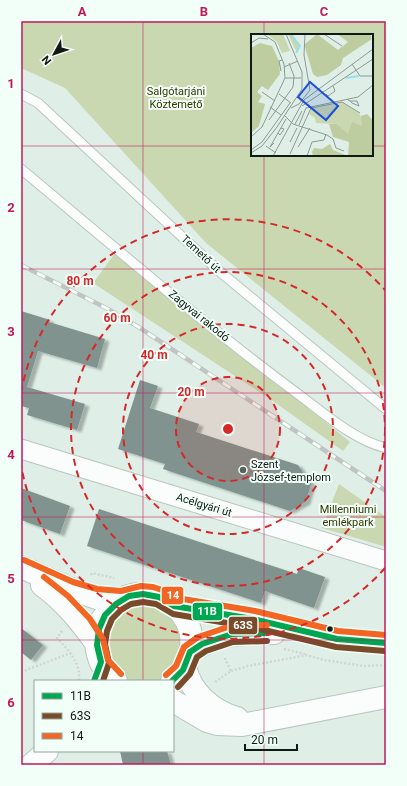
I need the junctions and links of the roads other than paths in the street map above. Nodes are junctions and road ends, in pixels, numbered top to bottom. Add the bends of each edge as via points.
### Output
1 (21, 94) edge
2 (21, 169) edge
3 (386, 409) edge
4 (386, 448) edge
5 (21, 449) edge
6 (386, 561) edge
7 (21, 569) edge
8 (123, 599) junction
9 (174, 606) junction
10 (305, 633) junction
11 (386, 643) edge
12 (97, 662) edge
13 (182, 666) edge
14 (115, 680) edge
15 (386, 697) edge
16 (174, 702) edge
17 (276, 719) junction

1 - 3 lane, Temető út via 38,103 219,271
2 - 4 lane, Zagyvai rakodó via 261,366 344,428
5 - 6 street, Acélgyári út
7 - 8 main road via 97,598
7 - 12 main road via 56,595 74,614
8 - 9 main road via 138,594 153,595
8 - 12 main road via 110,608 100,620 96,636
9 - 10 main road via 253,619
9 - 13 main road via 188,625 192,640
10 - 11 main road via 337,639
10 - 13 main road via 232,634 202,644
12 - 14 main road
13 - 17 main road via 198,693 218,711 237,718
15 - 17 main road
16 - 17 main road via 193,714 217,724 242,725

